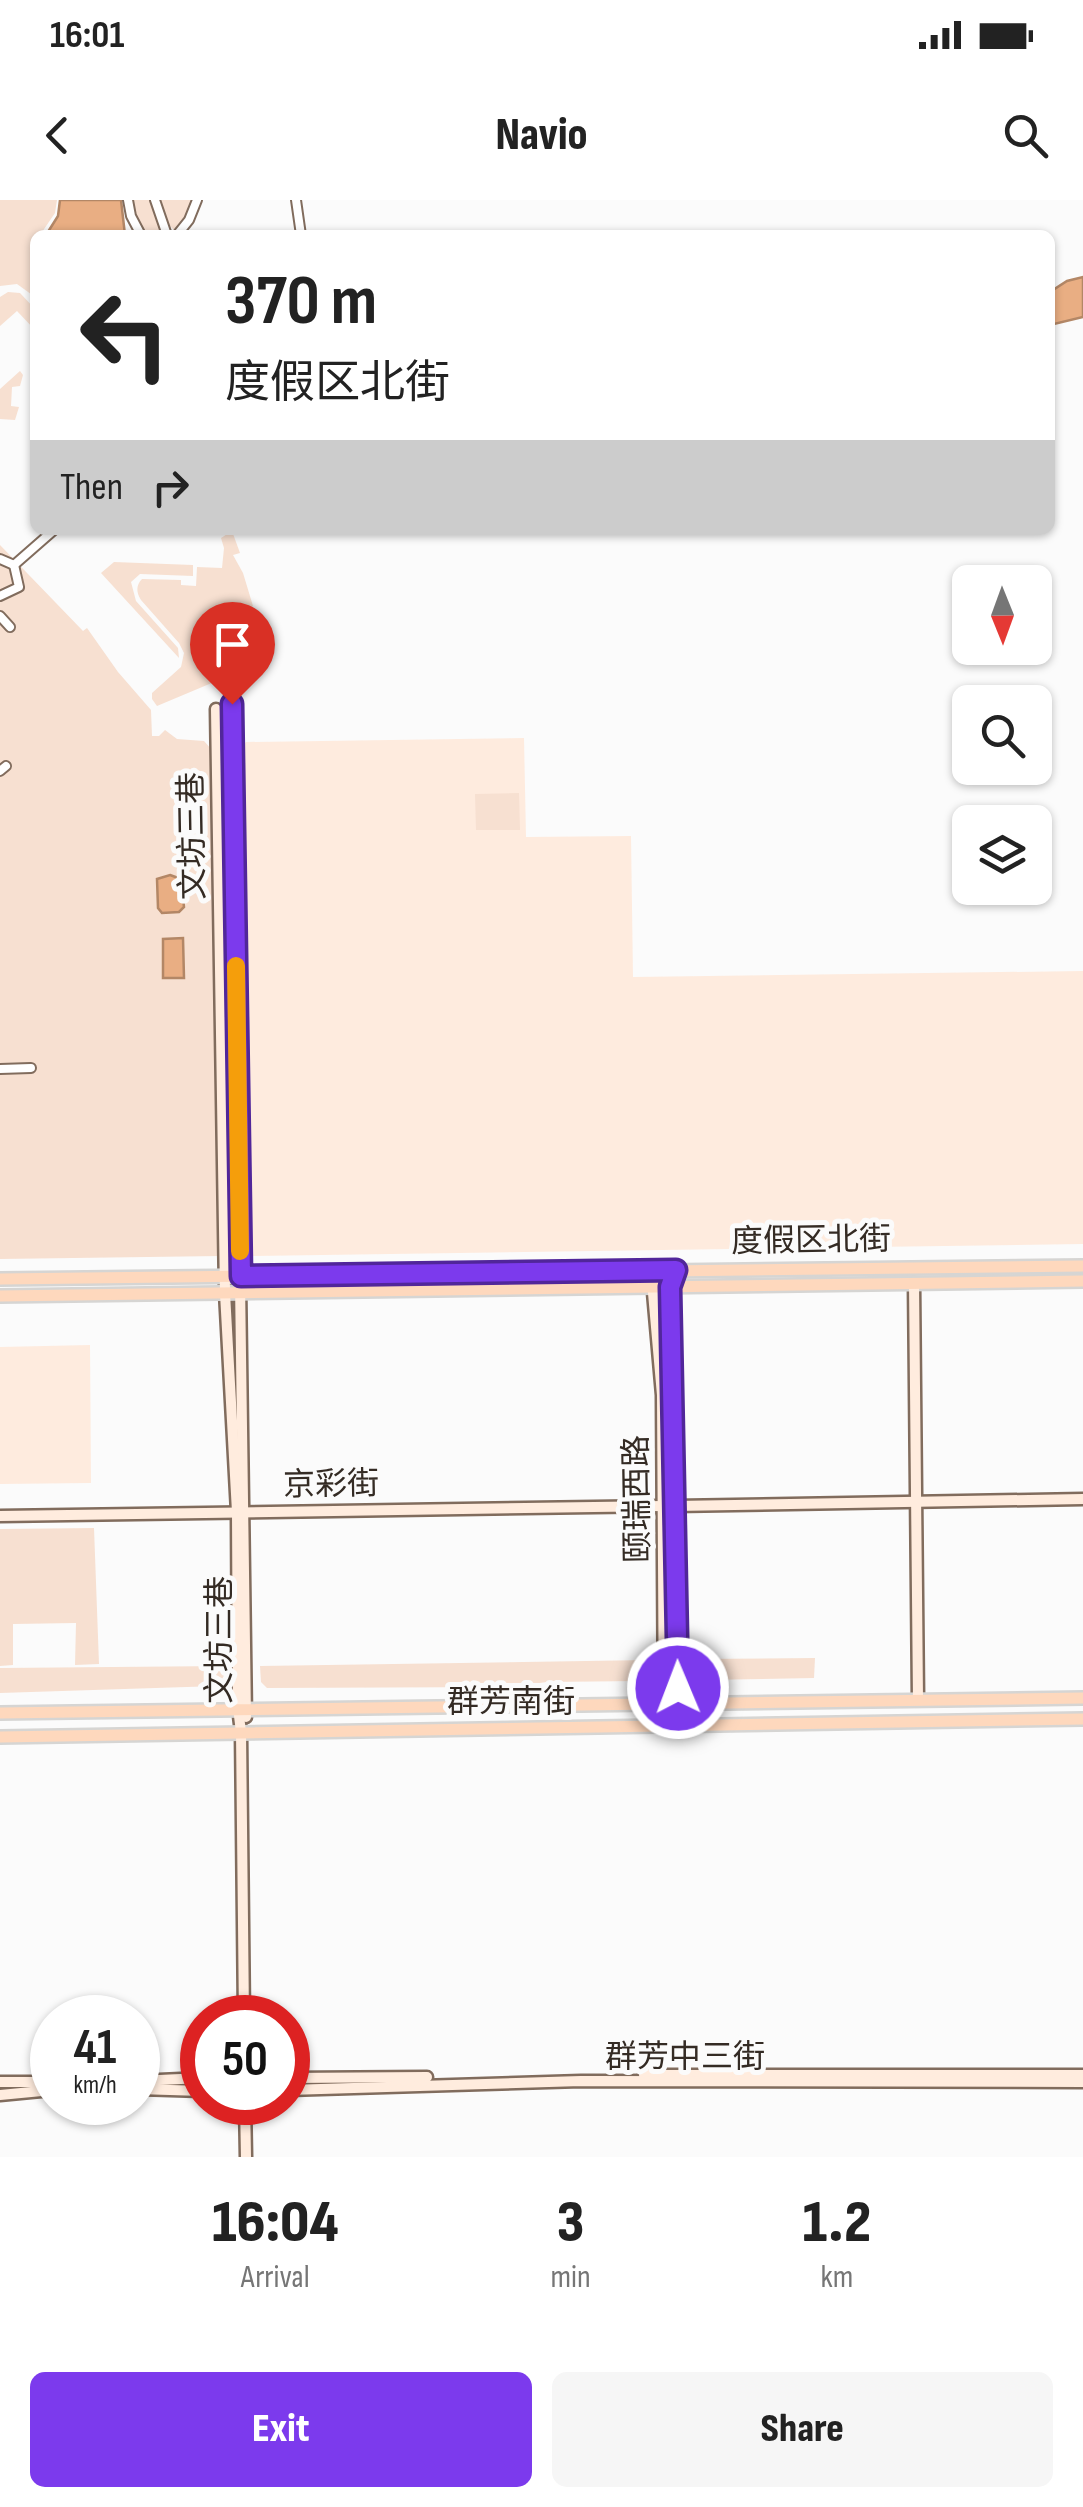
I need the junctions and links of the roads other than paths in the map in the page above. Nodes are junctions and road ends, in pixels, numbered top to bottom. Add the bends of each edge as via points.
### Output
1 (128, 200) edge
2 (155, 200) edge
3 (197, 200) edge
4 (296, 200) edge
5 (138, 230) edge
6 (166, 230) edge
7 (181, 230) edge
8 (300, 230) edge
9 (48, 535) edge
10 (0, 559) edge
11 (14, 565) junction
12 (0, 596) edge
13 (0, 616) edge
14 (10, 627) dead end
15 (232, 704) dead end
16 (216, 709) dead end
17 (0, 1068) edge
18 (31, 1068) dead end
19 (1058, 1266) junction
20 (1083, 1266) edge
21 (651, 1270) junction
22 (676, 1270) junction
23 (225, 1275) junction
24 (241, 1276) junction
25 (0, 1279) edge
26 (1083, 1280) edge
27 (1058, 1281) junction
28 (914, 1283) junction
29 (655, 1287) junction
30 (670, 1287) junction
31 (242, 1292) junction
32 (225, 1293) junction
33 (0, 1296) edge
34 (1083, 1499) edge
35 (916, 1503) junction
36 (669, 1506) junction
37 (241, 1512) junction
38 (0, 1516) edge
39 (1083, 1698) edge
40 (918, 1700) junction
41 (671, 1702) junction
42 (244, 1709) junction
43 (0, 1713) edge
44 (1083, 1720) edge
45 (671, 1728) junction
46 (242, 1732) junction
47 (0, 1737) edge
48 (244, 1995) edge
49 (310, 2078) edge
50 (1083, 2078) edge
51 (0, 2082) edge
52 (30, 2082) edge
53 (310, 2089) edge
54 (30, 2092) edge
55 (0, 2094) edge
56 (245, 2125) edge
57 (246, 2157) edge

1 - 5 street
2 - 6 street
3 - 7 street
4 - 8 street
9 - 11 street
10 - 11 street
11 - 12 street via 19,587
13 - 14 street
15 - 24 main road, 文坊三巷
16 - 23 main road, 文坊三巷
17 - 18 street
19 - 20 main road, 度假区北街
19 - 22 main road, 度假区北街
19 - 27 main road
21 - 22 main road, 度假区北街
21 - 24 main road, 度假区北街
21 - 29 main road, 颐瑞西路
22 - 30 main road, 颐瑞西路
23 - 24 main road, 度假区北街
23 - 25 main road, 度假区北街
23 - 32 main road, 文坊三巷
24 - 31 main road, 文坊三巷
26 - 27 main road, 度假区北街
27 - 28 main road, 度假区北街
28 - 30 main road, 度假区北街
28 - 35 main road
29 - 30 main road, 度假区北街
29 - 31 main road, 度假区北街
29 - 36 main road, 颐瑞西路
30 - 36 main road, 颐瑞西路
31 - 32 main road, 度假区北街
31 - 37 main road, 文坊三巷
32 - 33 main road, 度假区北街
32 - 37 main road, 文坊三巷
34 - 35 main road, 京彩街
35 - 36 main road, 京彩街
35 - 40 main road
36 - 37 main road, 京彩街
36 - 41 main road, 颐瑞西路
37 - 38 main road, 京彩街
37 - 42 main road, 文坊三巷
39 - 40 main road, 群芳南街
40 - 41 main road, 群芳南街
41 - 42 main road, 群芳南街
41 - 45 main road, 颐瑞西路
42 - 43 main road, 群芳南街
42 - 46 main road, 文坊三巷
44 - 45 main road, 群芳南街
45 - 46 main road, 群芳南街
46 - 47 main road, 群芳南街
46 - 48 main road, 文坊三巷
49 - 50 main road, 群芳中三街
50 - 53 main road, 群芳中三街
51 - 52 main road
54 - 55 main road
56 - 57 main road

